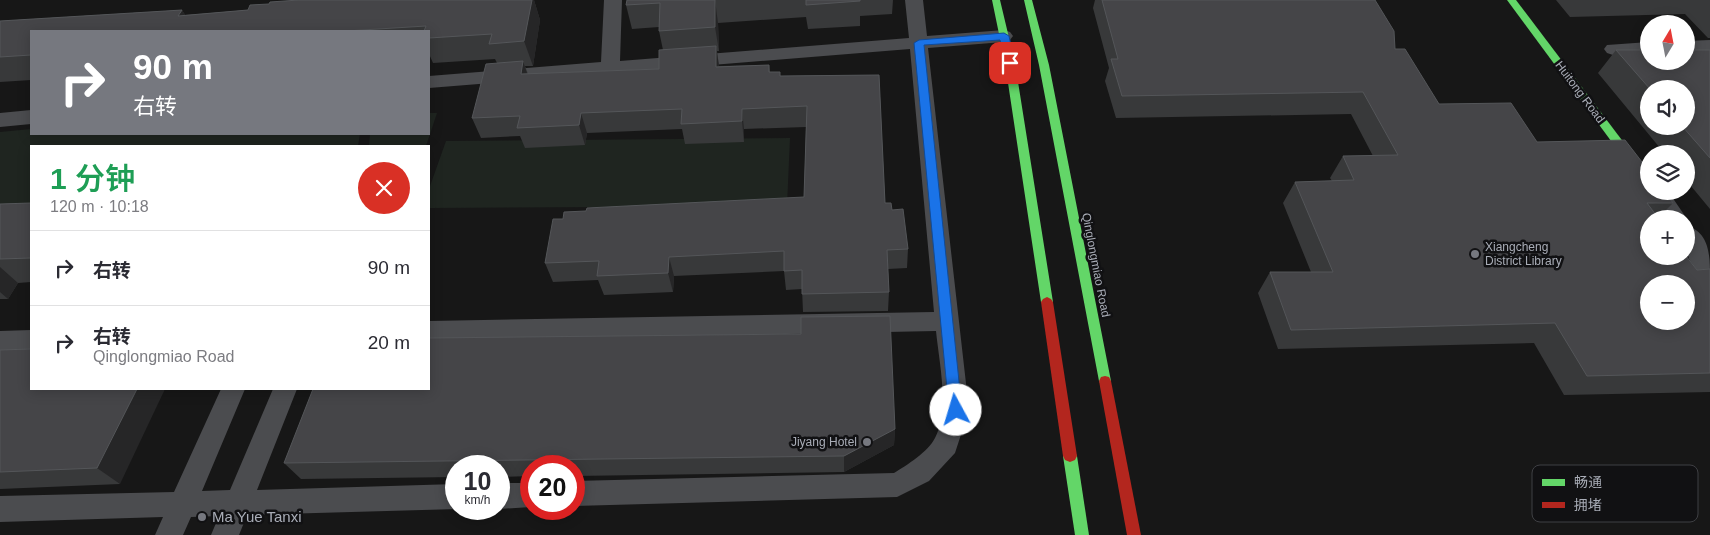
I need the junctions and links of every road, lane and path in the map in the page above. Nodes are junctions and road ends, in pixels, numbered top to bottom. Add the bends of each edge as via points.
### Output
1 (613, 0) edge
2 (914, 0) edge
3 (996, 0) edge
4 (1028, 0) edge
5 (1512, 0) edge
6 (1004, 36) junction
7 (919, 43) junction
8 (1710, 46) edge
9 (1695, 47) edge
10 (1640, 48) edge
11 (1613, 50) dead end
12 (610, 67) junction
13 (430, 82) edge
14 (30, 117) edge
15 (0, 120) edge
16 (1640, 172) edge
17 (1695, 247) edge
18 (1710, 267) edge
19 (947, 321) junction
20 (430, 331) edge
21 (30, 340) edge
22 (0, 341) edge
23 (232, 390) edge
24 (285, 390) edge
25 (585, 494) edge
26 (445, 497) edge
27 (239, 502) junction
28 (182, 504) junction
29 (0, 509) edge
30 (169, 535) edge
31 (225, 535) edge
32 (1082, 535) edge
33 (1134, 535) edge

1 - 12 lane
2 - 7 lane
3 - 6 street
4 - 33 street, Qinglongmiao Road via 1044,65
5 - 16 street, Huitong Road
6 - 7 lane
6 - 32 street
7 - 12 lane
7 - 19 lane
8 - 9 lane
10 - 11 lane
12 - 13 lane
14 - 15 lane
17 - 18 street
19 - 20 lane
19 - 25 lane via 956,410 946,445 920,472 896,485
21 - 22 lane
23 - 28 lane
24 - 27 lane
26 - 27 lane
27 - 28 lane
27 - 31 lane
28 - 29 lane
28 - 30 lane

